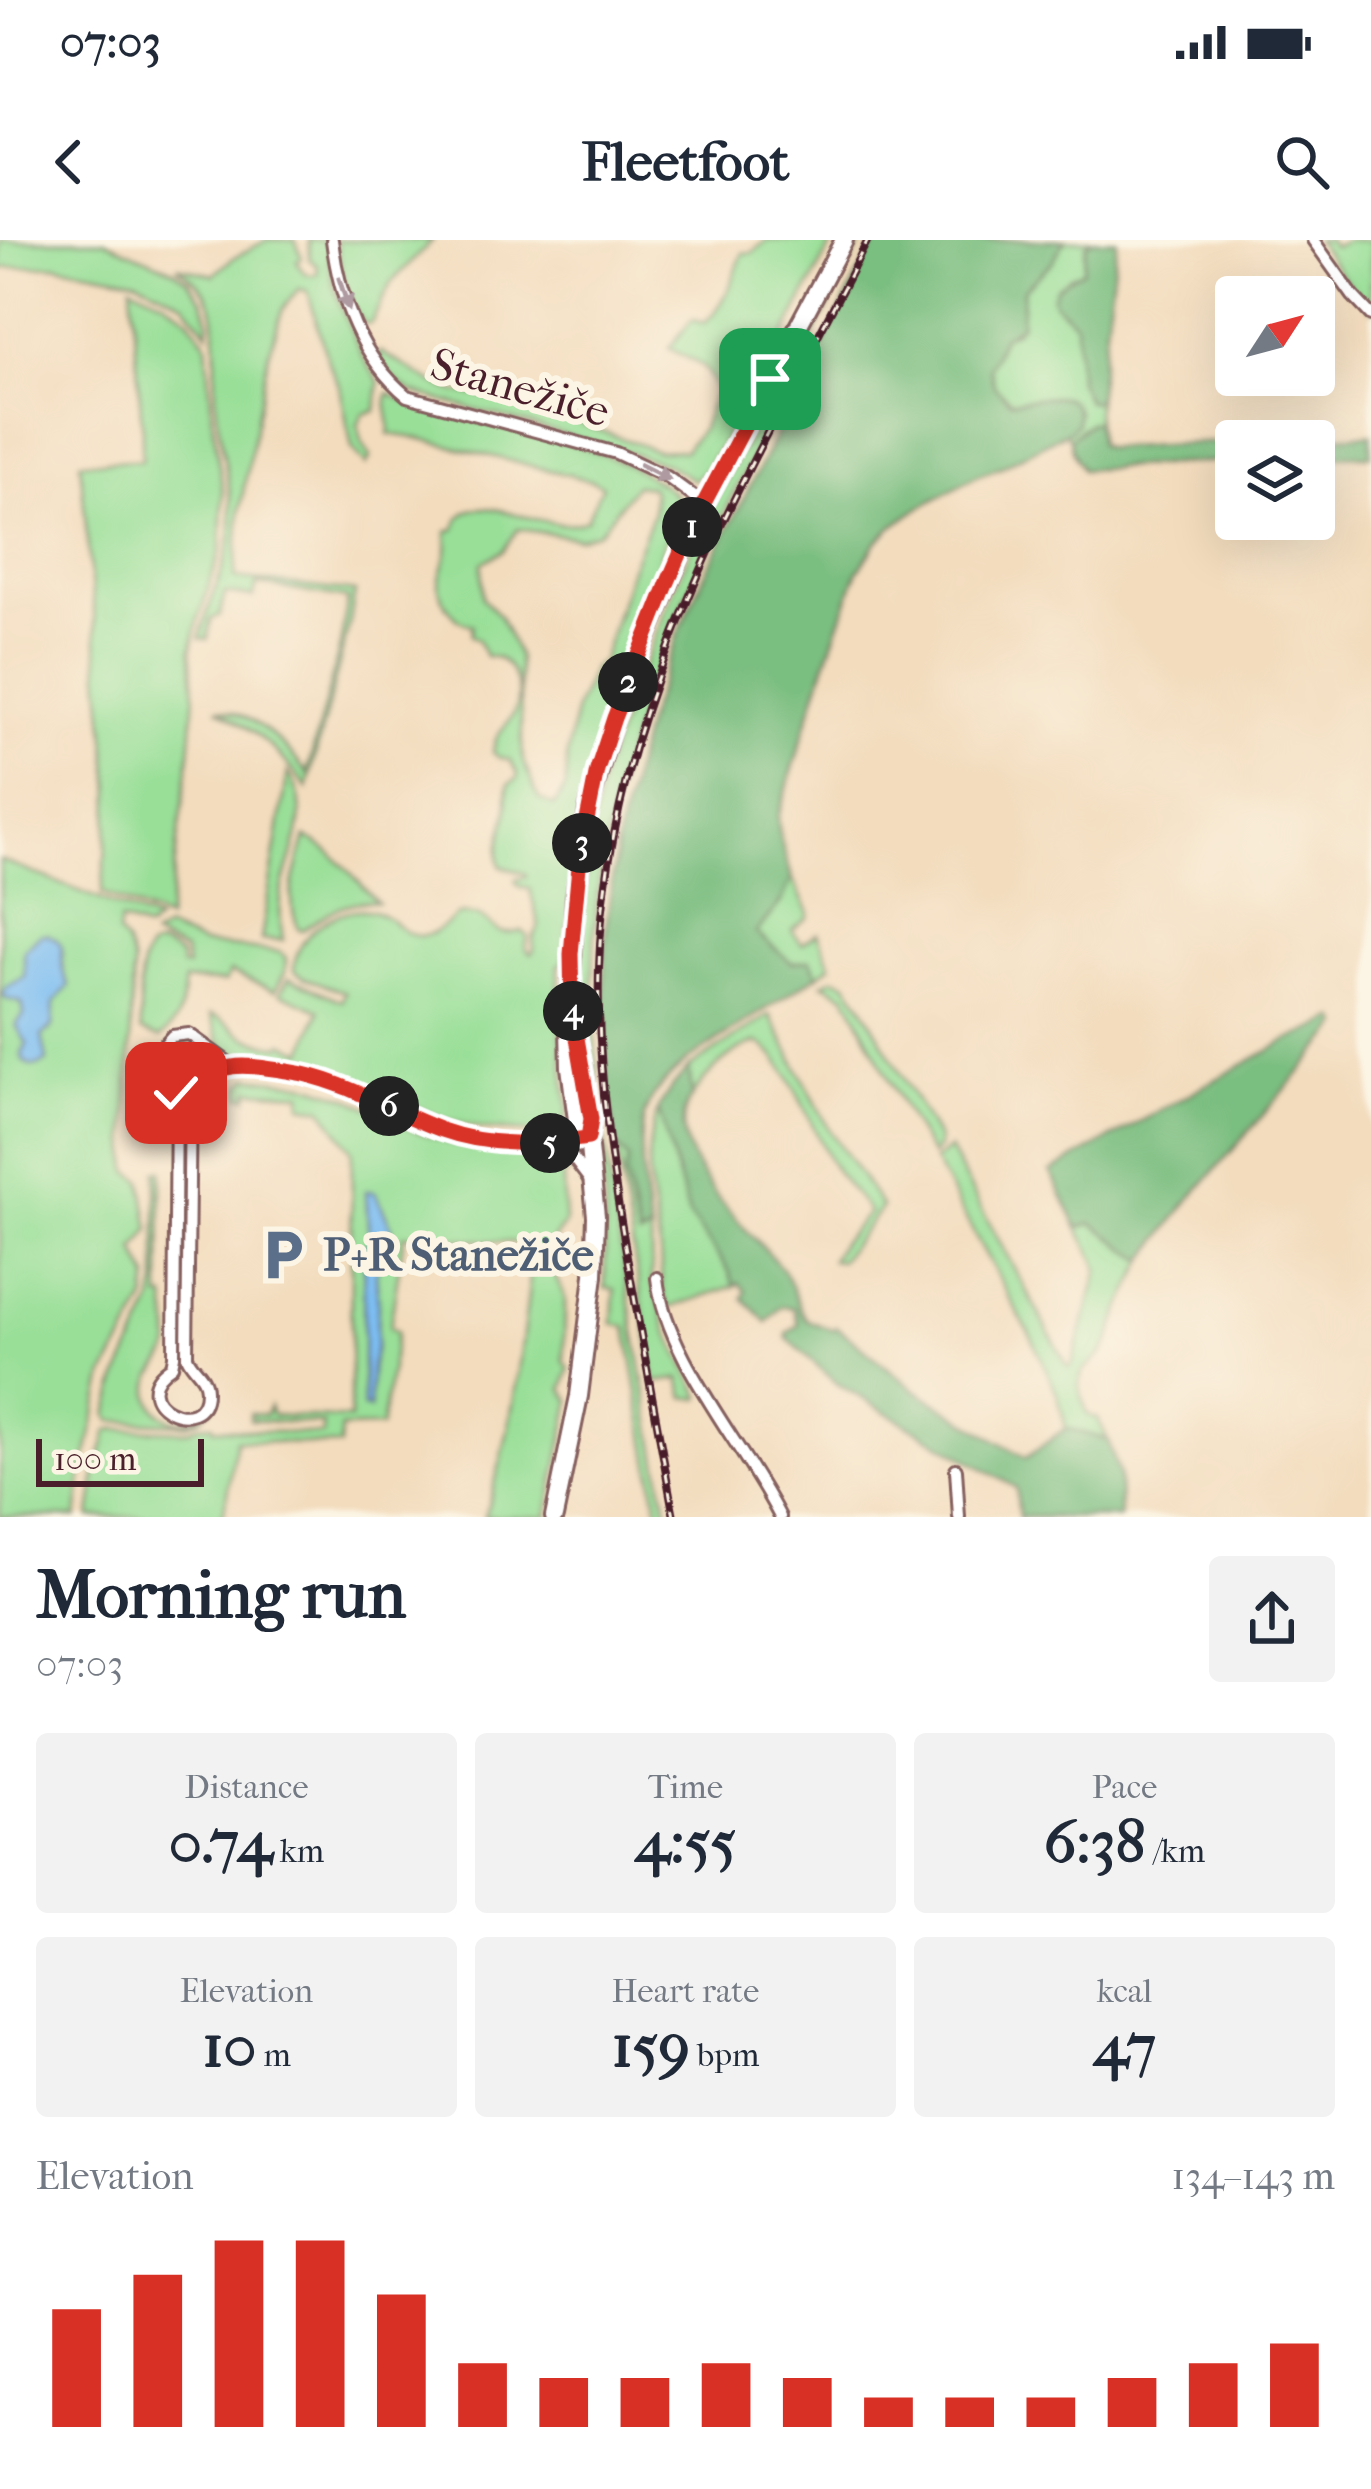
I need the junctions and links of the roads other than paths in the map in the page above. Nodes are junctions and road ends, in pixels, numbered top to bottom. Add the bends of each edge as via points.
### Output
1 (332, 240) edge
2 (844, 240) edge
3 (1313, 240) edge
4 (1371, 314) edge
5 (704, 504) junction
6 (206, 1049) junction
7 (233, 1066) junction
8 (199, 1077) junction
9 (171, 1080) junction
10 (588, 1138) junction
11 (547, 1144) junction
12 (594, 1187) junction
13 (657, 1278) dead end
14 (172, 1366) junction
15 (192, 1367) junction
16 (956, 1469) dead end
17 (554, 1517) edge
18 (781, 1517) edge
19 (958, 1517) edge

1 -> 5 street, Stanežiče via 365,345 407,396 616,453
2 - 5 main road
3 - 4 street
5 - 10 main road via 640,649 588,810 571,954
6 - 7 street
6 - 8 street
6 - 9 street via 190,1034 166,1040 158,1058
7 - 8 street
7 - 11 street via 324,1079 447,1132
8 - 9 street
8 - 15 street via 190,1107
9 - 14 street
10 - 11 street
10 - 12 main road
11 - 12 street via 569,1154
12 - 17 main road via 588,1336
13 - 18 street via 696,1377
14 - 15 street
14 - 15 street via 156,1394 180,1416 205,1398
16 - 19 street

